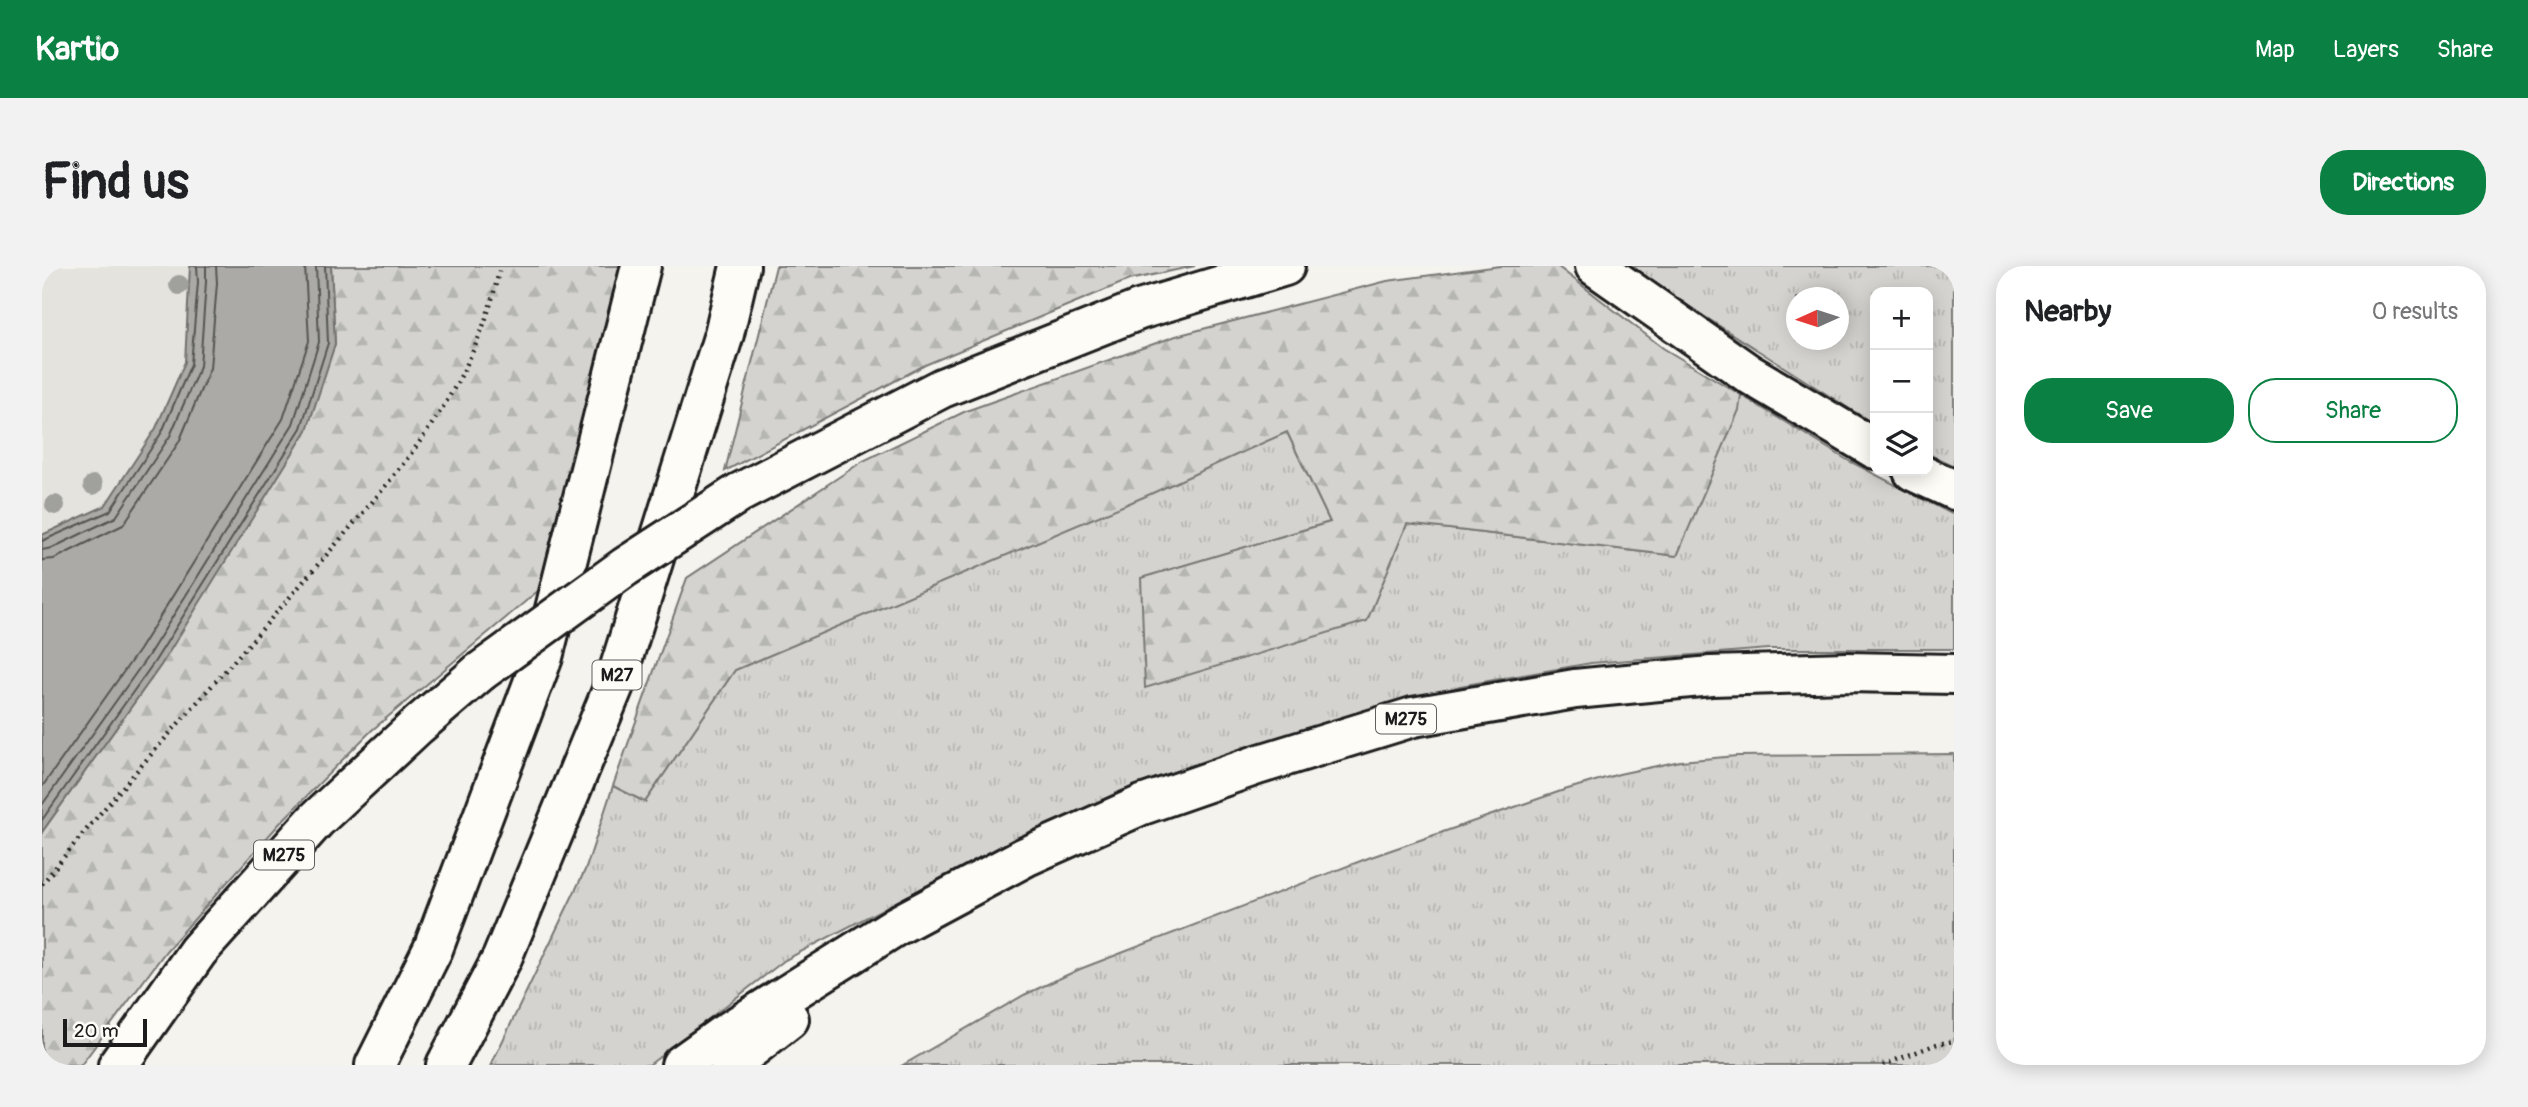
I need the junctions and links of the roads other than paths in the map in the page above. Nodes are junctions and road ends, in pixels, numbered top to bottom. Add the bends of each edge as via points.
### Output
1 (641, 266) edge
2 (740, 266) edge
3 (1285, 266) edge
4 (1595, 266) edge
5 (1870, 446) edge
6 (1924, 476) edge
7 (1954, 490) edge
8 (1954, 674) edge
9 (896, 926) junction
10 (118, 1065) edge
11 (375, 1065) edge
12 (446, 1065) edge
13 (681, 1065) edge
14 (730, 1065) edge

1 - 11 highway via 544,657 433,949
2 - 12 highway, M27 via 724,334 615,683 502,958
3 - 10 highway, M275, bridge via 1139,310 942,388 739,494 625,567 480,672 316,820 198,951
4 - 5 highway via 1749,374
6 - 7 highway
8 - 9 highway, M275 via 1711,676 1576,689 1413,717 1142,805 1025,857
9 - 13 highway
9 - 14 highway, M275

